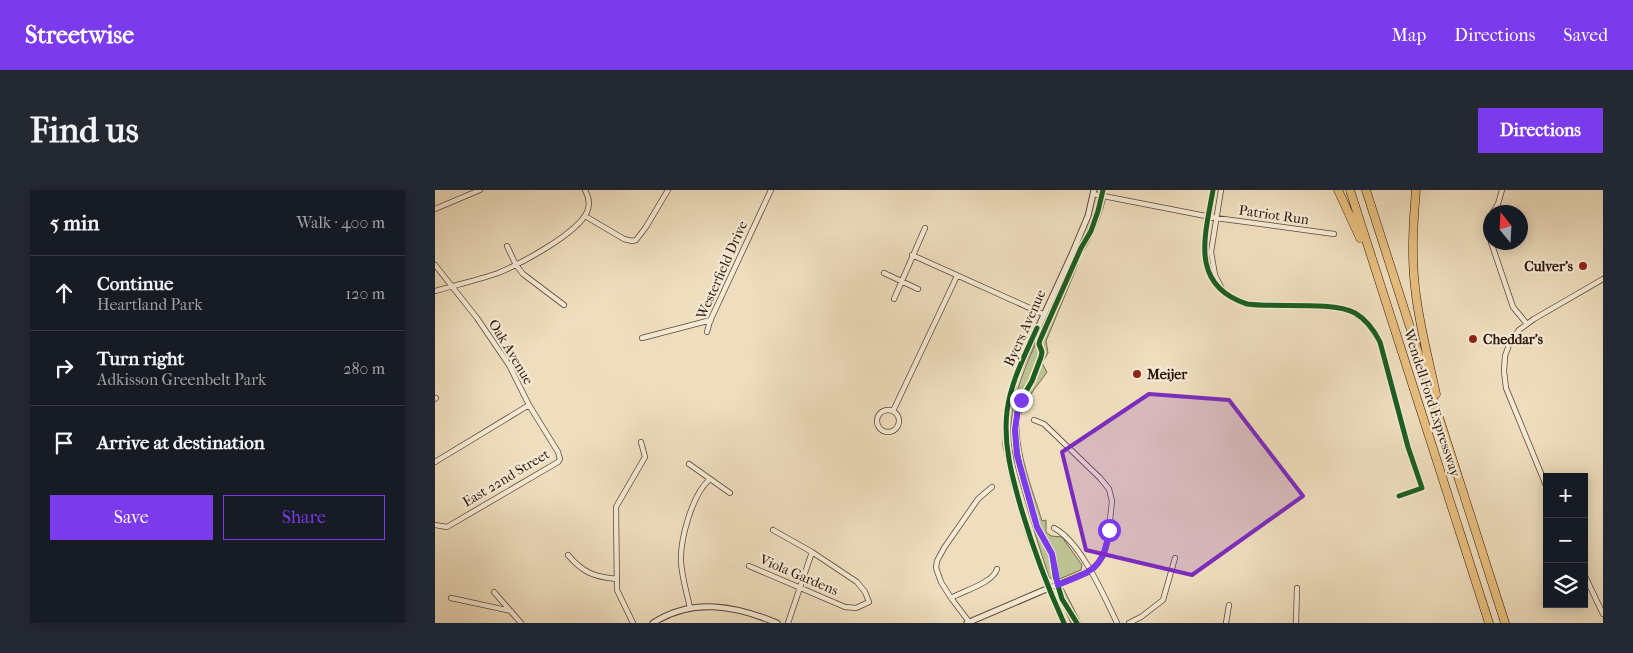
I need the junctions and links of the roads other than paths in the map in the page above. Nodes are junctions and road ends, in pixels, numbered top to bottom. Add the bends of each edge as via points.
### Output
1 (480, 190) edge
2 (585, 190) edge
3 (668, 190) edge
4 (771, 190) edge
5 (1213, 190) edge
6 (1221, 190) edge
7 (1339, 190) edge
8 (1350, 190) edge
9 (1367, 190) edge
10 (1416, 190) edge
11 (1502, 190) edge
12 (1093, 192) edge
13 (1497, 205) edge
14 (435, 209) edge
15 (585, 216) junction
16 (1208, 217) junction
17 (1216, 218) junction
18 (925, 228) dead end
19 (1334, 234) dead end
20 (507, 246) dead end
21 (1494, 250) edge
22 (912, 255) junction
23 (435, 265) edge
24 (516, 265) junction
25 (884, 273) dead end
26 (957, 276) junction
27 (1603, 279) edge
28 (901, 282) junction
29 (452, 286) junction
30 (918, 289) dead end
31 (1223, 290) junction
32 (435, 291) edge
33 (893, 299) dead end
34 (564, 305) dead end
35 (1389, 310) junction
36 (1043, 314) junction
37 (711, 320) junction
38 (1527, 324) junction
39 (707, 332) dead end
40 (642, 338) dead end
41 (529, 405) junction
42 (893, 411) junction
43 (1034, 420) dead end
44 (641, 442) dead end
45 (1451, 454) junction
46 (560, 457) joint
47 (435, 462) edge
48 (689, 464) dead end
49 (1543, 478) edge
50 (710, 479) junction
51 (992, 487) dead end
52 (730, 493) dead end
53 (1399, 496) dead end
54 (435, 525) edge
55 (1054, 528) dead end
56 (773, 530) dead end
57 (812, 552) junction
58 (568, 555) dead end
59 (1175, 558) dead end
60 (749, 566) dead end
61 (997, 569) dead end
62 (1091, 571) junction
63 (617, 579) junction
64 (1588, 582) edge
65 (801, 588) junction
66 (1049, 588) junction
67 (1297, 588) dead end
68 (494, 592) dead end
69 (451, 598) dead end
70 (951, 598) junction
71 (1229, 605) dead end
72 (690, 608) junction
73 (511, 611) junction
74 (1603, 614) edge
75 (521, 623) edge
76 (633, 623) edge
77 (653, 623) edge
78 (777, 623) edge
79 (788, 623) edge
80 (969, 623) edge
81 (1064, 623) edge
82 (1117, 623) edge
83 (1129, 623) edge
84 (1226, 623) edge
85 (1296, 623) edge
86 (1489, 623) edge
87 (1505, 623) edge

1 - 14 street
2 - 15 street via 589,207
3 - 15 street via 636,240 624,239
4 - 37 street, Westerfield Drive
5 - 16 street
6 - 17 street
7 - 35 highway
8 - 35 highway, Wendell Ford Expressway
9 - 45 highway, Wendell Ford Expressway
10 - 45 highway via 1413,232 1416,294 1424,343
11 - 13 street
12 - 16 street, Patriot Run
12 - 36 street, Byers Avenue via 1085,223
15 - 24 street via 555,242
16 - 17 street, Patriot Run
16 - 31 street via 1204,245 1206,266 1214,282
17 - 19 street, Patriot Run
17 - 31 street via 1211,252 1215,275
18 - 22 street
20 - 24 street
21 - 38 street via 1513,307
22 - 26 street
22 - 28 street
23 - 29 street, Oak Avenue
24 - 29 street
24 - 34 street via 530,280
25 - 28 street
26 - 36 street
26 - 42 street
27 - 38 street
28 - 30 street
28 - 33 street
29 - 32 street
29 - 41 street, Oak Avenue via 509,365
31 - 53 street via 1247,304 1319,306 1354,312 1374,330 1422,488
35 - 86 highway, Wendell Ford Expressway
36 - 66 street, Byers Avenue via 1015,378 1007,411 1006,434 1013,480
37 - 39 street, Westerfield Drive
37 - 40 street
38 - 49 street via 1511,342 1504,370 1506,388
41 - 46 street, Oak Avenue
41 - 47 street
42 - 42 street via 898,416 897,427 891,432 881,430 877,416 886,410
43 - 62 street via 1044,424 1109,489 1111,512 1106,549
44 - 63 street via 645,457 616,507
45 - 87 highway, Wendell Ford Expressway
46 - 54 street, East 22nd Street via 558,462 447,527
48 - 50 street
50 - 52 street
50 - 72 street via 691,508 682,545 682,573
51 - 70 street via 977,499 937,561 937,575
55 - 62 street via 1063,533
56 - 57 street
57 - 65 street
57 - 65 street, Viola Gardens via 857,582 869,602 856,608 845,607
58 - 63 street via 589,574
59 - 83 street via 1163,600
60 - 65 street, Viola Gardens
61 - 70 street via 985,582
62 - 66 street
62 - 82 street
63 - 76 street via 617,590
64 - 74 street
65 - 79 street
66 - 80 street
66 - 81 street, Byers Avenue
67 - 85 street
68 - 73 street
69 - 73 street
70 - 80 street
71 - 84 street
72 - 77 street
72 - 78 street via 735,608
73 - 75 street

